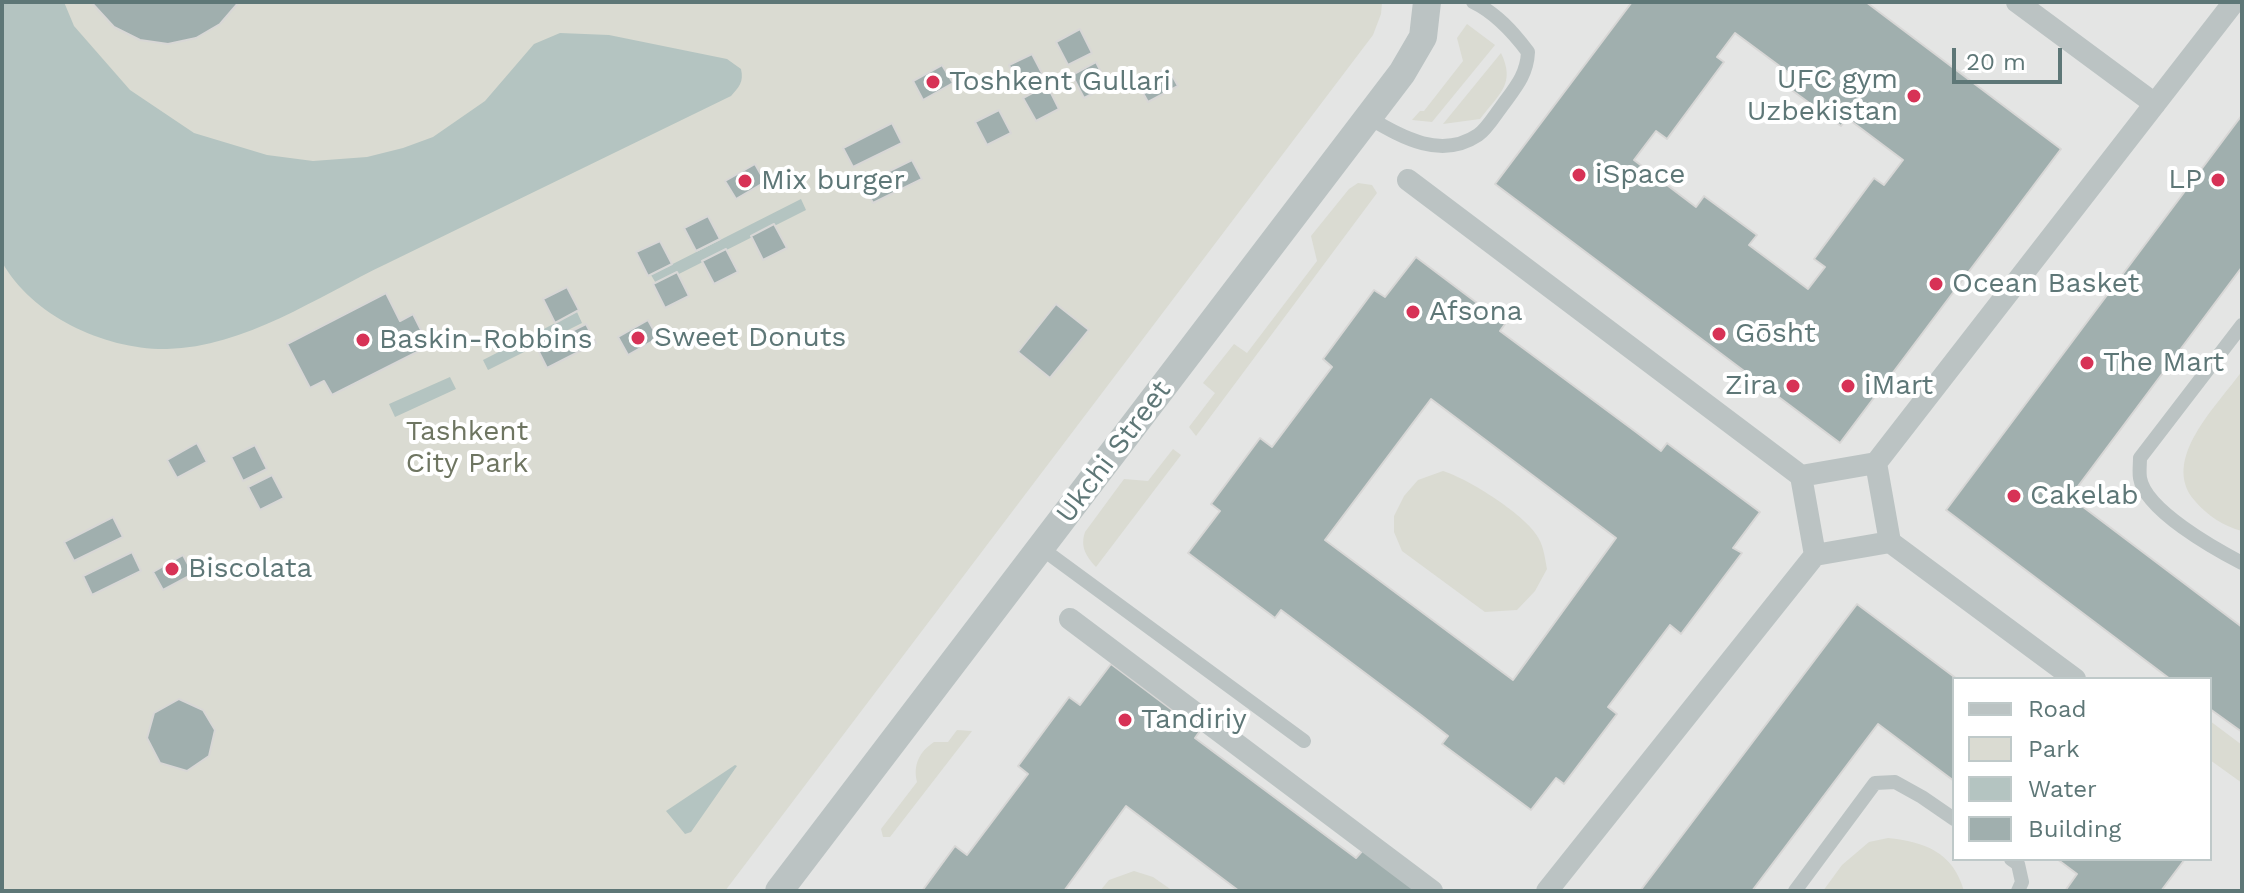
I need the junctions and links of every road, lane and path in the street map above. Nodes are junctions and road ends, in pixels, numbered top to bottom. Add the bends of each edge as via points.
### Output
1 (1427, 2) edge
2 (1473, 2) edge
3 (2017, 2) edge
4 (2234, 2) edge
5 (2155, 104) junction
6 (1369, 118) junction
7 (1408, 180) dead end
8 (2242, 325) edge
9 (1876, 463) junction
10 (1801, 476) junction
11 (1890, 542) junction
12 (1041, 548) junction
13 (1815, 555) junction
14 (2242, 563) edge
15 (1070, 619) dead end
16 (2072, 677) edge
17 (1304, 741) dead end
18 (1952, 818) edge
19 (2014, 861) edge
20 (779, 891) edge
21 (1432, 891) edge
22 (1547, 891) edge
23 (1795, 891) edge
24 (2018, 891) edge

1 - 6 street, Ukchi Street via 1419,47
2 - 6 lane via 1512,31 1528,52 1521,81 1480,134 1459,143 1426,146
3 - 5 street
4 - 5 street
5 - 9 street
6 - 12 street, Ukchi Street
7 - 10 street
8 - 14 lane via 2140,458 2140,480 2159,507 2206,544
9 - 10 street
9 - 11 street
10 - 13 street
11 - 13 street
11 - 16 street
12 - 17 lane
12 - 20 street, Ukchi Street
13 - 22 street
15 - 21 street
18 - 23 lane via 1895,782 1875,783
19 - 24 lane via 2022,882

